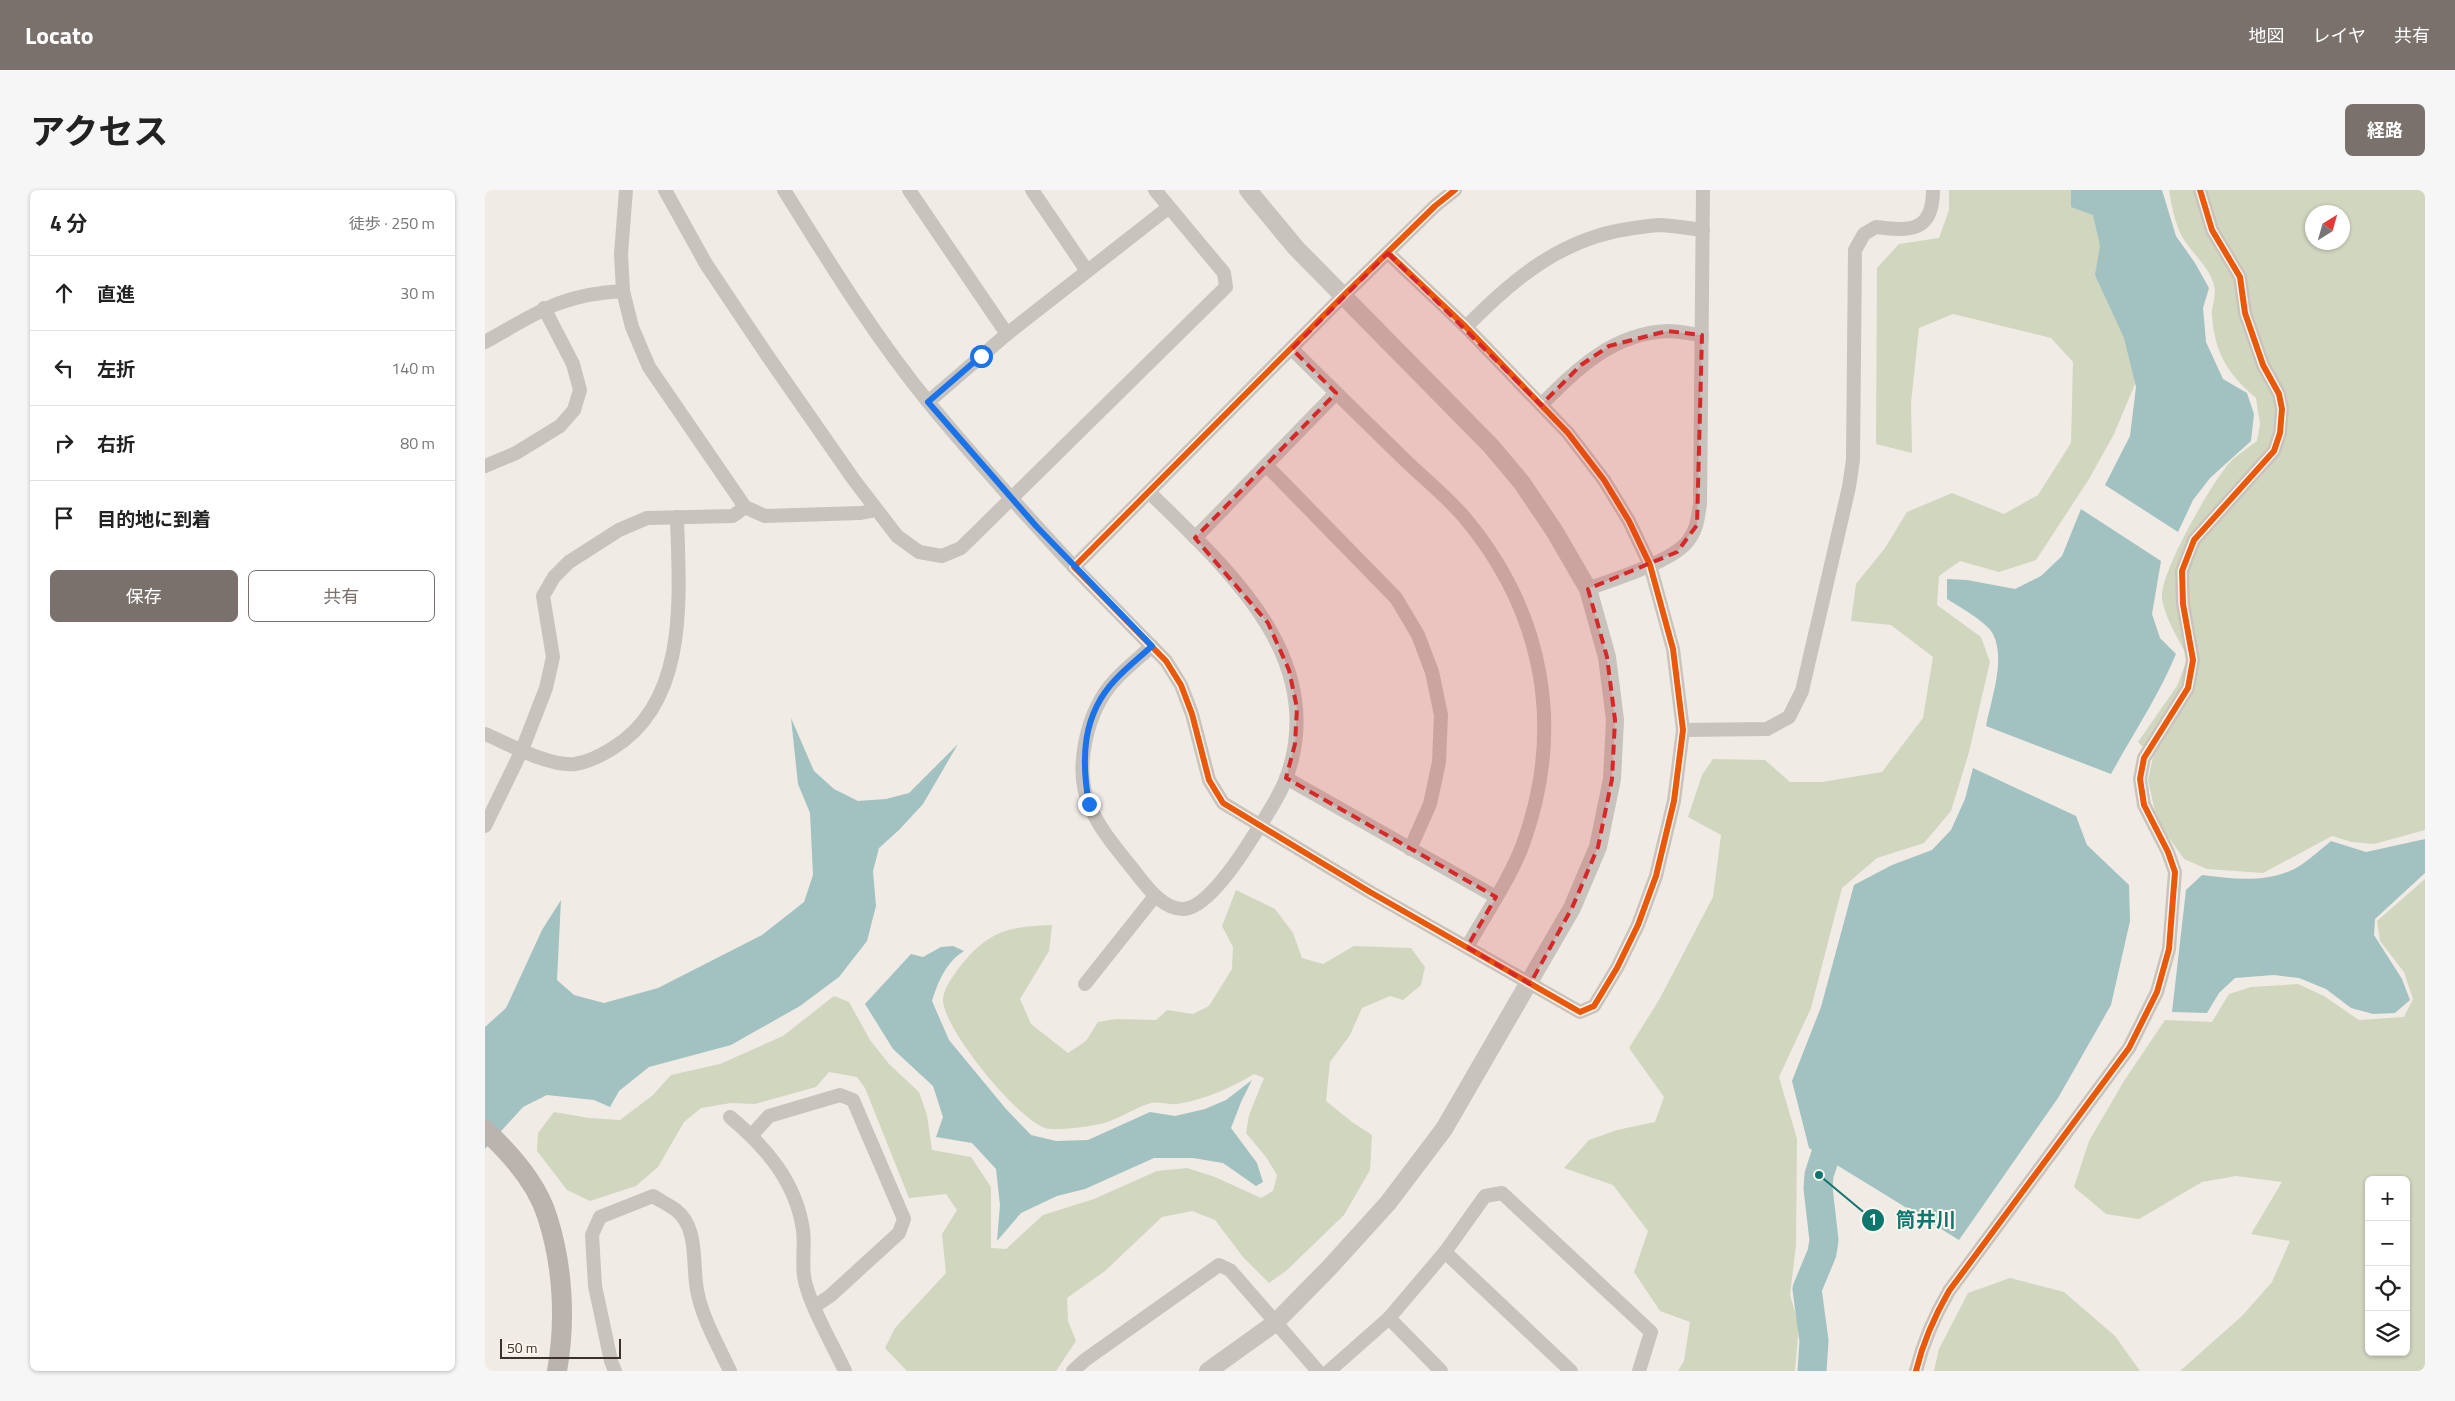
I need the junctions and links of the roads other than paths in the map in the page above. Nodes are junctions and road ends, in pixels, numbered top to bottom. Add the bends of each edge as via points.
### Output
1 (626, 190) edge
2 (665, 190) edge
3 (784, 190) edge
4 (909, 190) edge
5 (1032, 190) edge
6 (1155, 190) edge
7 (1248, 190) edge
8 (1455, 190) edge
9 (1703, 190) edge
10 (1933, 190) edge
11 (2200, 190) edge
12 (1168, 208) junction
13 (1703, 230) junction
14 (1388, 253) junction
15 (1087, 271) junction
16 (623, 291) junction
17 (1342, 297) junction
18 (544, 308) junction
19 (1466, 327) junction
20 (1007, 334) junction
21 (1702, 335) junction
22 (485, 342) edge
23 (1292, 349) junction
24 (1336, 393) junction
25 (928, 402) junction
26 (1541, 406) junction
27 (1266, 465) junction
28 (485, 466) edge
29 (1149, 493) junction
30 (1011, 499) junction
31 (745, 507) junction
32 (876, 510) junction
33 (677, 517) junction
34 (1195, 538) junction
35 (1650, 565) junction
36 (1074, 567) junction
37 (1588, 589) junction
38 (1152, 646) junction
39 (1683, 730) junction
40 (485, 734) edge
41 (523, 750) junction
42 (1286, 778) junction
43 (485, 826) edge
44 (1259, 826) junction
45 (1410, 849) junction
46 (1155, 896) junction
47 (1496, 897) junction
48 (1467, 947) junction
49 (1085, 984) dead end
50 (1530, 984) junction
51 (730, 1117) dead end
52 (485, 1130) edge
53 (752, 1135) junction
54 (1445, 1252) junction
55 (815, 1306) junction
56 (1389, 1318) junction
57 (1275, 1323) junction
58 (557, 1371) edge
59 (615, 1371) edge
60 (730, 1371) edge
61 (845, 1371) edge
62 (1073, 1371) edge
63 (1208, 1371) edge
64 (1318, 1371) edge
65 (1329, 1371) edge
66 (1441, 1371) edge
67 (1571, 1371) edge
68 (1639, 1371) edge
69 (1916, 1371) edge

1 - 16 street via 621,254
2 - 32 street via 707,264
3 - 25 street via 875,330
4 - 20 street
5 - 15 street
6 - 12 street
7 - 17 street
8 - 14 street
9 - 13 street
10 - 39 street via 1930,213 1918,227 1903,230 1875,227 1864,234 1855,250 1853,460 1802,691 1789,717 1767,729
11 - 69 street via 2212,230 2240,277 2245,313 2263,365 2279,394 2282,409 2280,433 2274,451 2193,540 2182,571 2183,604 2193,660 2188,688 2144,758 2140,779 2145,805 2175,872 2169,950 2157,992 2129,1048 1949,1291 1934,1316
12 - 15 street
12 - 30 street via 1223,273 1226,287
13 - 19 street via 1659,225 1619,230 1582,240 1544,260 1502,290
13 - 21 street
14 - 17 street
14 - 19 street
15 - 20 street
16 - 18 street via 595,292
16 - 31 street via 631,327 649,366
17 - 23 street
17 - 37 street via 1491,446 1522,483
18 - 22 street
18 - 28 street via 573,364 580,390 574,410 560,426 515,453
19 - 26 street
20 - 25 street
21 - 26 street via 1667,332 1609,346 1581,366
21 - 35 street via 1701,504 1697,526 1677,552
23 - 24 street
23 - 29 street
24 - 27 street
24 - 47 street via 1464,518 1496,561 1523,614 1540,667 1545,727 1540,785 1523,845
25 - 30 street
26 - 35 street via 1568,433 1604,480
27 - 34 street
27 - 45 street via 1396,598 1418,635 1432,672 1441,715 1439,762 1430,804
29 - 34 street
29 - 36 street
30 - 32 street via 961,548 942,556 919,552 897,536
30 - 36 street
31 - 32 street via 765,516
31 - 33 street via 733,516
33 - 41 street via 647,518 619,530 569,562 554,578 543,596 553,657 546,688
33 - 41 street via 679,608 673,653 663,685 649,713 626,740 598,757 574,764 551,761
34 - 42 street via 1245,592 1268,623 1289,670 1297,708 1295,744
35 - 37 street
35 - 39 street via 1673,649
36 - 38 street
37 - 50 street via 1607,657 1615,720 1612,779 1597,847 1572,908
38 - 44 street via 1181,684 1209,780 1223,803
38 - 46 street via 1114,682 1097,707 1085,738 1083,772 1089,804 1104,834
39 - 50 street via 1674,801 1657,876 1638,925 1594,1006 1579,1012
40 - 41 street
41 - 43 street
42 - 44 street
42 - 45 street
44 - 46 street via 1234,867 1197,906 1183,909 1168,905
44 - 48 street
45 - 47 street
46 - 49 street
47 - 48 street
48 - 50 street
50 - 57 street via 1438,1137 1388,1203
51 - 53 street
52 - 58 main road via 503,1147 530,1183 547,1215 560,1277 561,1346
53 - 55 street via 778,1164 795,1196 803,1230 804,1277
53 - 55 street via 769,1116 841,1095 853,1100 904,1219 899,1233
54 - 56 street
54 - 67 street
54 - 68 street via 1485,1196 1502,1193 1651,1332
55 - 61 street
56 - 65 street
56 - 66 street
57 - 62 street via 1230,1270 1219,1265
57 - 63 street
57 - 64 street
59 - 60 street via 595,1286 592,1235 600,1217 653,1196 677,1211 688,1226 697,1290

